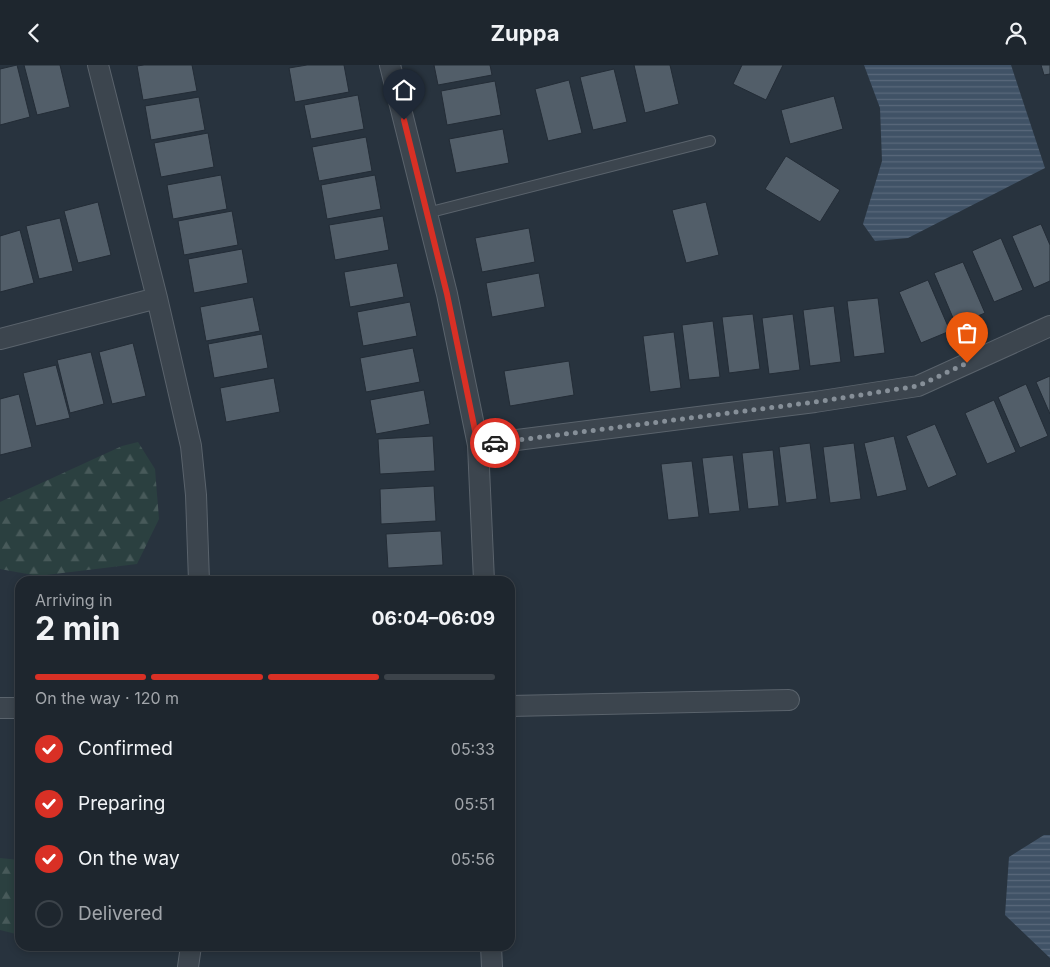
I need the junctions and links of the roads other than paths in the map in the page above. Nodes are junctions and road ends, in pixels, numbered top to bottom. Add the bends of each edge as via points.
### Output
1 (98, 65) edge
2 (390, 65) edge
3 (710, 141) dead end
4 (427, 213) junction
5 (158, 298) junction
6 (1050, 326) edge
7 (0, 339) edge
8 (478, 445) junction
9 (199, 576) edge
10 (484, 576) edge
11 (789, 700) dead end
12 (515, 706) edge
13 (0, 708) edge
14 (15, 708) edge
15 (190, 951) edge
16 (491, 951) edge
17 (188, 967) edge
18 (492, 967) edge

1 - 5 street
2 - 4 street
3 - 4 lane
4 - 8 street
5 - 7 street
5 - 9 street via 191,446
6 - 8 street via 918,386
8 - 10 street
11 - 12 street
13 - 14 street
15 - 17 street
16 - 18 street

